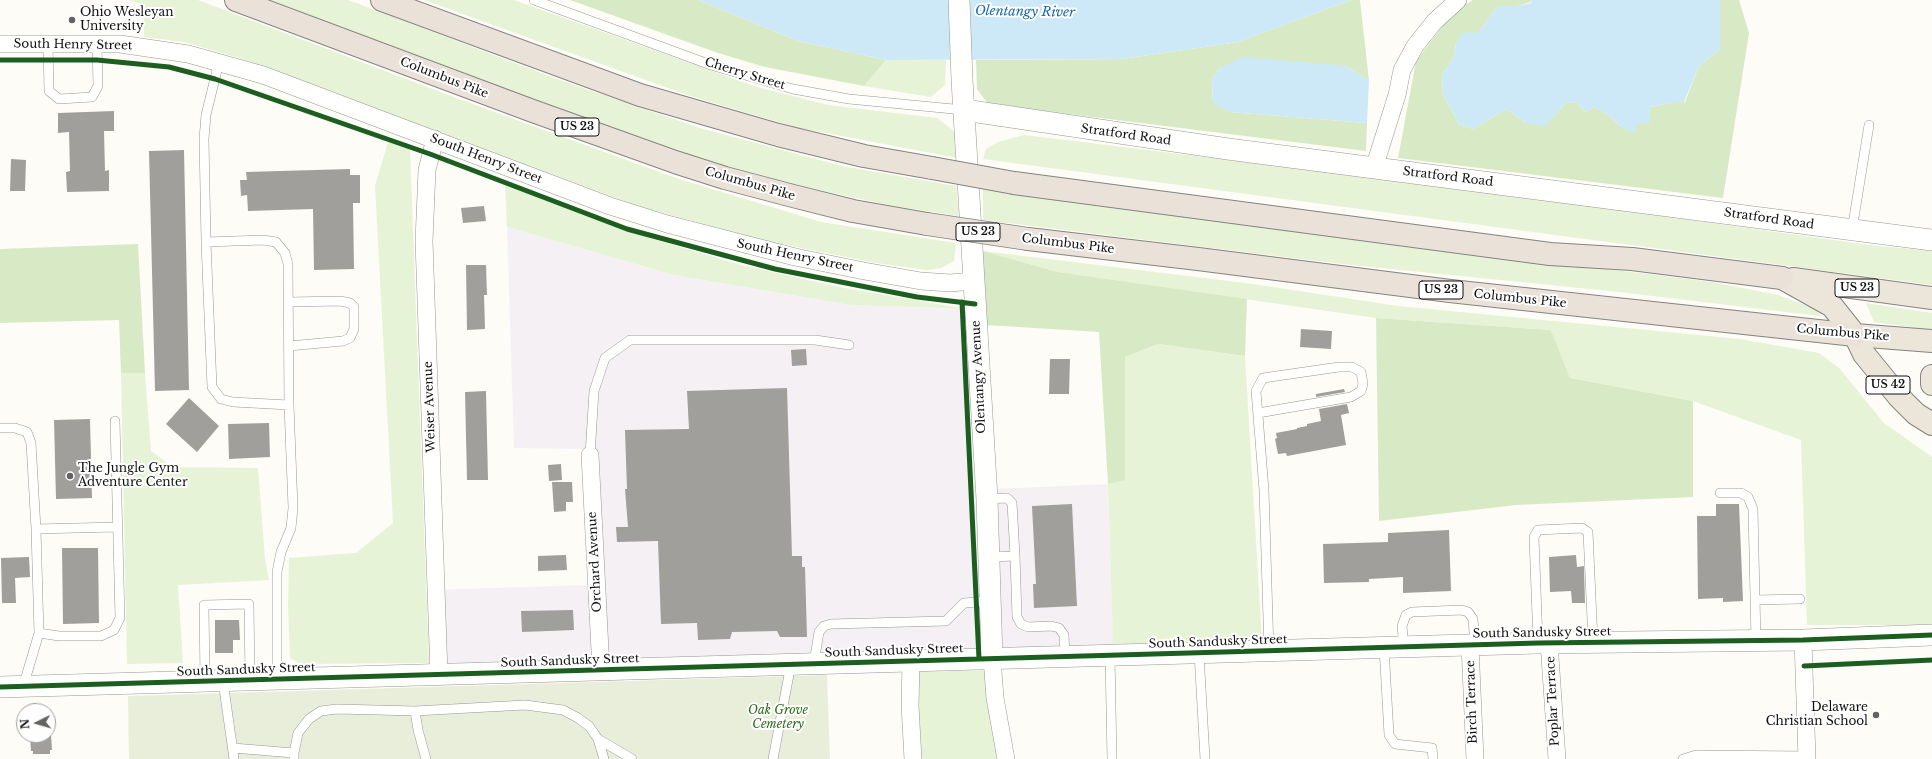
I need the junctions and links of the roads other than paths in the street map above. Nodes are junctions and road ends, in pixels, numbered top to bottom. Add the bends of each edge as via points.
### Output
1 (236, 0) edge
2 (382, 0) edge
3 (534, 0) edge
4 (959, 0) edge
5 (1458, 0) edge
6 (0, 44) edge
7 (48, 44) junction
8 (97, 44) junction
9 (219, 62) junction
10 (964, 110) junction
11 (1869, 125) dead end
12 (435, 139) junction
13 (1374, 168) junction
14 (1852, 230) junction
15 (1932, 240) edge
16 (206, 242) junction
17 (1782, 278) junction
18 (974, 282) junction
19 (1932, 298) edge
20 (289, 302) junction
21 (1855, 336) junction
22 (1932, 341) edge
23 (849, 345) dead end
24 (289, 346) junction
25 (1932, 376) edge
26 (1932, 384) edge
27 (289, 405) junction
28 (1258, 413) junction
29 (115, 420) dead end
30 (1932, 424) edge
31 (0, 428) edge
32 (590, 455) joint
33 (1720, 493) dead end
34 (987, 499) junction
35 (117, 527) junction
36 (36, 529) junction
37 (1015, 556) junction
38 (990, 557) junction
39 (1800, 599) dead end
40 (992, 600) junction
41 (1755, 600) junction
42 (39, 633) junction
43 (1932, 635) edge
44 (1803, 640) junction
45 (1756, 641) junction
46 (1593, 642) junction
47 (1544, 643) junction
48 (1473, 645) junction
49 (1394, 647) junction
50 (1269, 651) junction
51 (1200, 653) junction
52 (1110, 655) junction
53 (1065, 656) junction
54 (992, 658) junction
55 (911, 660) junction
56 (814, 663) junction
57 (791, 664) junction
58 (601, 670) junction
59 (439, 675) junction
60 (277, 679) junction
61 (250, 680) junction
62 (214, 681) junction
63 (0, 687) edge
64 (23, 687) junction
65 (415, 711) junction
66 (598, 739) junction
67 (233, 748) junction
68 (260, 750) junction
69 (294, 756) edge
70 (1807, 758) edge
71 (234, 759) edge
72 (257, 759) edge
73 (426, 759) edge
74 (604, 759) edge
75 (632, 759) edge
76 (773, 759) edge
77 (913, 759) edge
78 (1006, 759) edge
79 (1112, 759) edge
80 (1206, 759) edge
81 (1433, 759) edge
82 (1475, 759) edge
83 (1557, 759) edge
84 (1683, 759) edge

1 - 21 highway, Columbus Pike / US 23, bridge via 675,162 725,178 853,211 1028,239 1450,291
2 - 17 highway, US 23, bridge via 640,95 778,135 864,156 1014,183 1550,254 1632,258
3 - 10 lane, Cherry Street via 711,65 793,89 849,99
4 - 10 street, Olentangy Avenue
5 - 13 street via 1434,22 1415,46 1402,70
6 - 7 street, South Henry Street
7 - 8 street, South Henry Street
7 - 8 lane via 48,91 59,99 92,97 98,86
8 - 9 street, South Henry Street via 149,48
9 - 12 street, South Henry Street via 263,75
9 - 16 lane via 206,114 204,139
10 - 13 street, Stratford Road
10 - 18 street, Olentangy Avenue
11 - 14 lane
12 - 18 street, South Henry Street via 610,206 729,241 795,257 921,281
12 - 59 street, Weiser Avenue via 427,170 424,241
13 - 14 street, Stratford Road
14 - 15 street, Stratford Road
16 - 20 lane via 276,242 286,253
16 - 27 lane via 212,387 221,399 233,402
17 - 19 highway, US 23
17 - 21 highway, US 42 via 1832,306
18 - 34 street, Olentangy Avenue
20 - 24 lane
20 - 24 lane via 350,303 354,307 354,329 350,338 343,341
21 - 22 highway, Columbus Pike / US 23
21 - 30 highway, US 42 via 1864,354 1899,397 1916,414
23 - 32 lane via 815,340 630,340 606,358 594,391
24 - 27 lane
25 - 26 highway
27 - 60 lane via 293,508 291,528 281,552 277,572
28 - 28 lane via 1256,391 1263,378 1339,366 1352,367 1360,372 1361,391 1351,397
28 - 50 lane via 1264,490
29 - 35 lane
31 - 36 lane via 15,428 27,432 32,443
32 - 58 street, Orchard Avenue
33 - 41 lane via 1741,493 1748,498 1753,509
34 - 37 lane via 1007,498 1012,503
34 - 38 street, Olentangy Avenue
35 - 36 lane
35 - 42 lane via 120,618 114,630 100,636
36 - 42 lane
37 - 38 lane
37 - 53 lane via 1018,617 1021,624 1028,627 1059,628 1064,635
38 - 40 street, Olentangy Avenue
39 - 41 lane
40 - 54 street, Olentangy Avenue
40 - 56 lane via 964,603 946,621 824,626 819,632
41 - 45 lane
42 - 64 lane
43 - 44 street, South Sandusky Street
44 - 45 street, South Sandusky Street
44 - 70 street
45 - 46 street, South Sandusky Street
46 - 47 street, South Sandusky Street
46 - 47 lane via 1588,532 1582,528 1538,530 1534,537
47 - 48 street, South Sandusky Street
47 - 83 street, Poplar Terrace
48 - 49 street, South Sandusky Street
48 - 49 lane via 1473,619 1468,612 1462,610 1412,612 1406,615
48 - 82 street, Birch Terrace
49 - 50 street, South Sandusky Street
49 - 81 lane via 1389,735 1395,744 1432,748
50 - 51 street, South Sandusky Street
51 - 52 street, South Sandusky Street
51 - 80 lane
52 - 53 street, South Sandusky Street
52 - 79 lane
53 - 54 street, South Sandusky Street
54 - 55 street, South Sandusky Street
54 - 78 street via 995,698
55 - 56 street, South Sandusky Street
55 - 77 street
56 - 57 street, South Sandusky Street
57 - 58 street, South Sandusky Street
57 - 76 lane
58 - 59 street, South Sandusky Street
59 - 60 street, South Sandusky Street
60 - 61 street, South Sandusky Street
61 - 62 street, South Sandusky Street
61 - 62 lane via 249,604 204,605
62 - 64 street, South Sandusky Street
62 - 67 lane
63 - 64 street, South Sandusky Street
65 - 66 lane via 544,706 563,710 578,718 589,726
65 - 69 lane via 320,711 309,719 298,733
65 - 73 lane
66 - 74 lane
66 - 75 lane
67 - 68 lane
67 - 71 lane
68 - 69 lane
68 - 72 lane
70 - 84 lane via 1696,754

